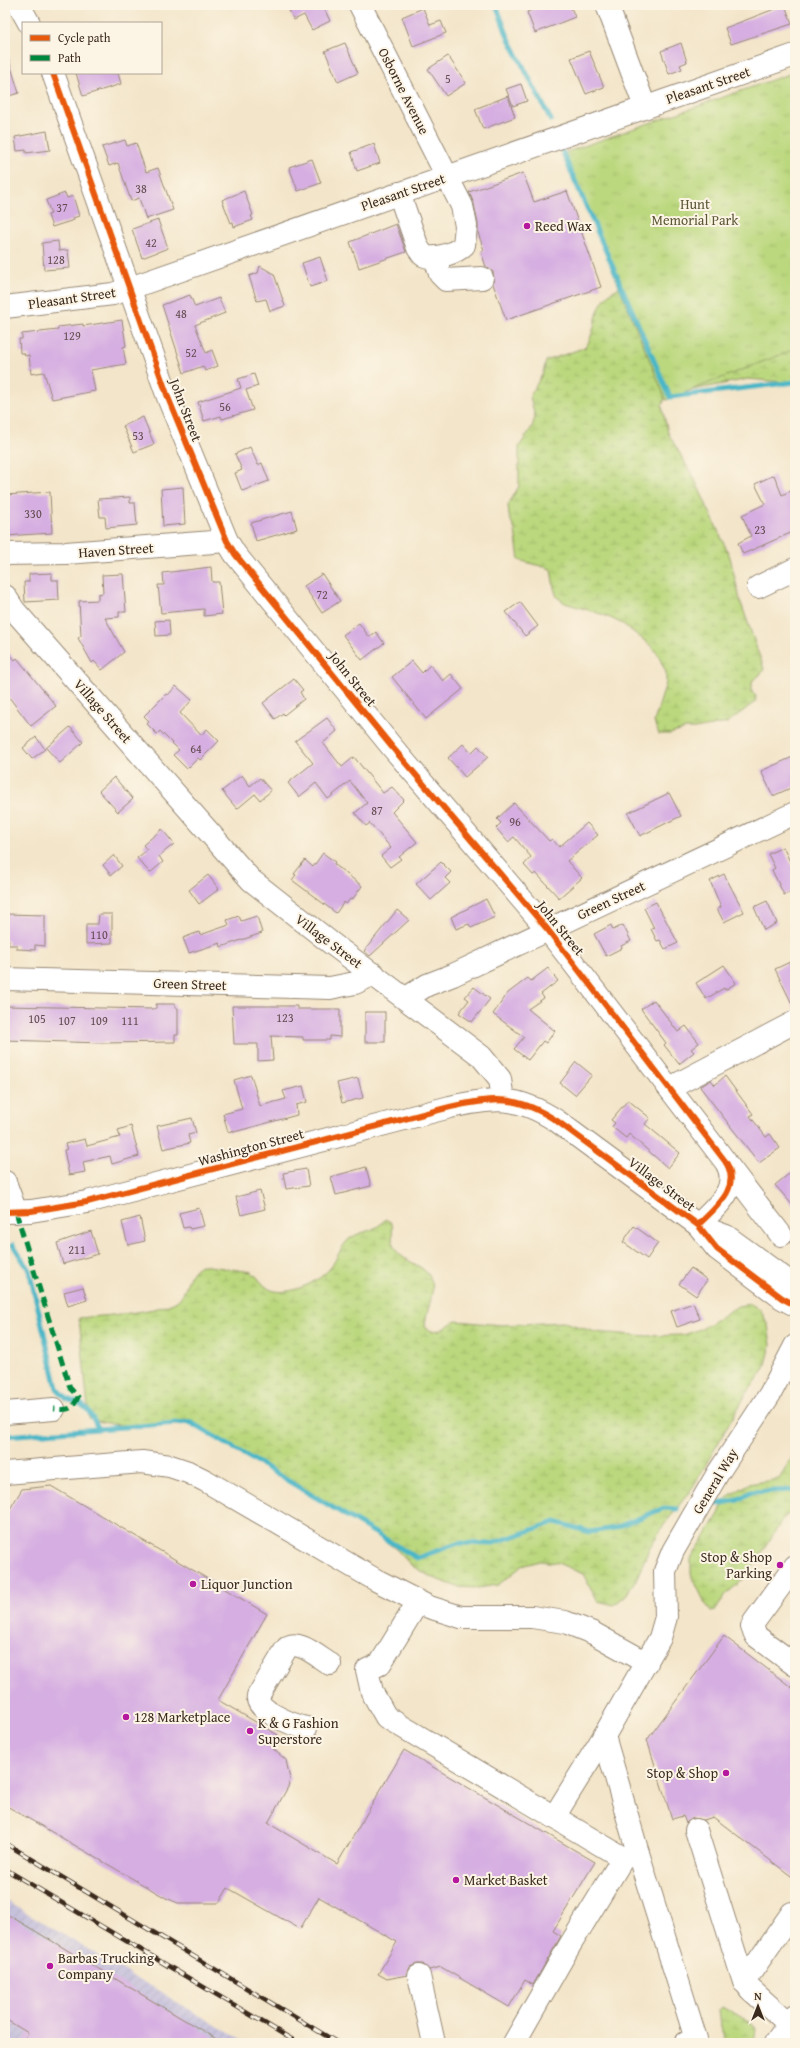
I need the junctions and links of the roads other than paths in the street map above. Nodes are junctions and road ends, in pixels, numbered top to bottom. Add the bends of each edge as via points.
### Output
1 (360, 5) edge
2 (607, 5) edge
3 (795, 54) edge
4 (53, 74) edge
5 (645, 107) junction
6 (448, 176) junction
7 (400, 193) junction
8 (435, 258) junction
9 (482, 278) dead end
10 (129, 288) junction
11 (5, 307) edge
12 (227, 541) junction
13 (5, 554) edge
14 (795, 570) edge
15 (758, 587) dead end
16 (5, 596) edge
17 (795, 814) edge
18 (548, 930) junction
19 (374, 974) junction
20 (5, 978) edge
21 (406, 998) junction
22 (795, 1022) edge
23 (670, 1088) junction
24 (503, 1100) junction
25 (728, 1167) junction
26 (5, 1182) edge
27 (10, 1212) edge
28 (698, 1225) junction
29 (781, 1235) dead end
30 (786, 1268) edge
31 (795, 1286) edge
32 (795, 1305) edge
33 (795, 1346) edge
34 (795, 1375) edge
35 (770, 1394) junction
36 (54, 1409) dead end
37 (5, 1413) edge
38 (5, 1473) edge
39 (795, 1566) edge
40 (418, 1602) junction
41 (647, 1663) junction
42 (330, 1664) dead end
43 (795, 1665) edge
44 (306, 1728) dead end
45 (604, 1736) junction
46 (554, 1817) junction
47 (696, 1830) dead end
48 (630, 1856) junction
49 (792, 1913) dead end
50 (419, 1976) dead end
51 (744, 1982) junction
52 (792, 2020) edge
53 (434, 2043) edge
54 (514, 2043) edge
55 (686, 2043) edge
56 (775, 2043) edge

1 - 6 street, Osborne Avenue
2 - 5 street
3 - 5 street, Pleasant Street
4 - 10 street, John Street
5 - 6 street, Pleasant Street
6 - 7 street, Pleasant Street
6 - 8 street, Osborne Avenue via 464,211 466,240 460,249
7 - 8 street via 419,250 426,256
7 - 10 street, Pleasant Street
8 - 9 street via 444,279
10 - 11 street, Pleasant Street via 109,295
10 - 12 street, John Street via 168,400
12 - 13 street, Haven Street via 66,553
12 - 18 street, John Street via 244,566 392,747
14 - 15 street
16 - 19 street, Village Street via 14,610 251,880
17 - 18 street, Green Street
18 - 21 street, Green Street via 428,985
18 - 23 street, John Street
19 - 20 street, Green Street via 355,983 330,988
19 - 21 street, Village Street
21 - 24 street, Village Street via 489,1064 500,1079
22 - 23 street
23 - 25 street, John Street
24 - 27 street, Washington Street via 484,1100 450,1107 87,1202
24 - 28 street, Village Street via 532,1107 557,1121
25 - 28 street via 731,1180 728,1193
25 - 29 street, John Street
26 - 27 street
28 - 30 street, Village Street via 726,1236
28 - 32 street, Village Street via 717,1249
30 - 31 street, Village Street
33 - 35 street, General Way
34 - 35 street, General Way
35 - 41 street, General Way via 718,1473 673,1551 665,1571 666,1617 662,1633
36 - 37 street
38 - 40 street via 142,1462 179,1469 206,1481
39 - 43 street via 752,1627 756,1636
40 - 41 street via 461,1617 532,1617 565,1622 593,1633
40 - 46 street via 380,1664 367,1670 370,1686 381,1711 397,1724
41 - 45 street
42 - 44 street via 298,1645 290,1645 258,1696 259,1704 263,1708 293,1725
45 - 46 street
45 - 48 street
46 - 48 street
47 - 51 street
48 - 54 street via 570,1945
48 - 55 street via 696,2039
49 - 51 street
50 - 53 street
51 - 52 street
52 - 56 street

